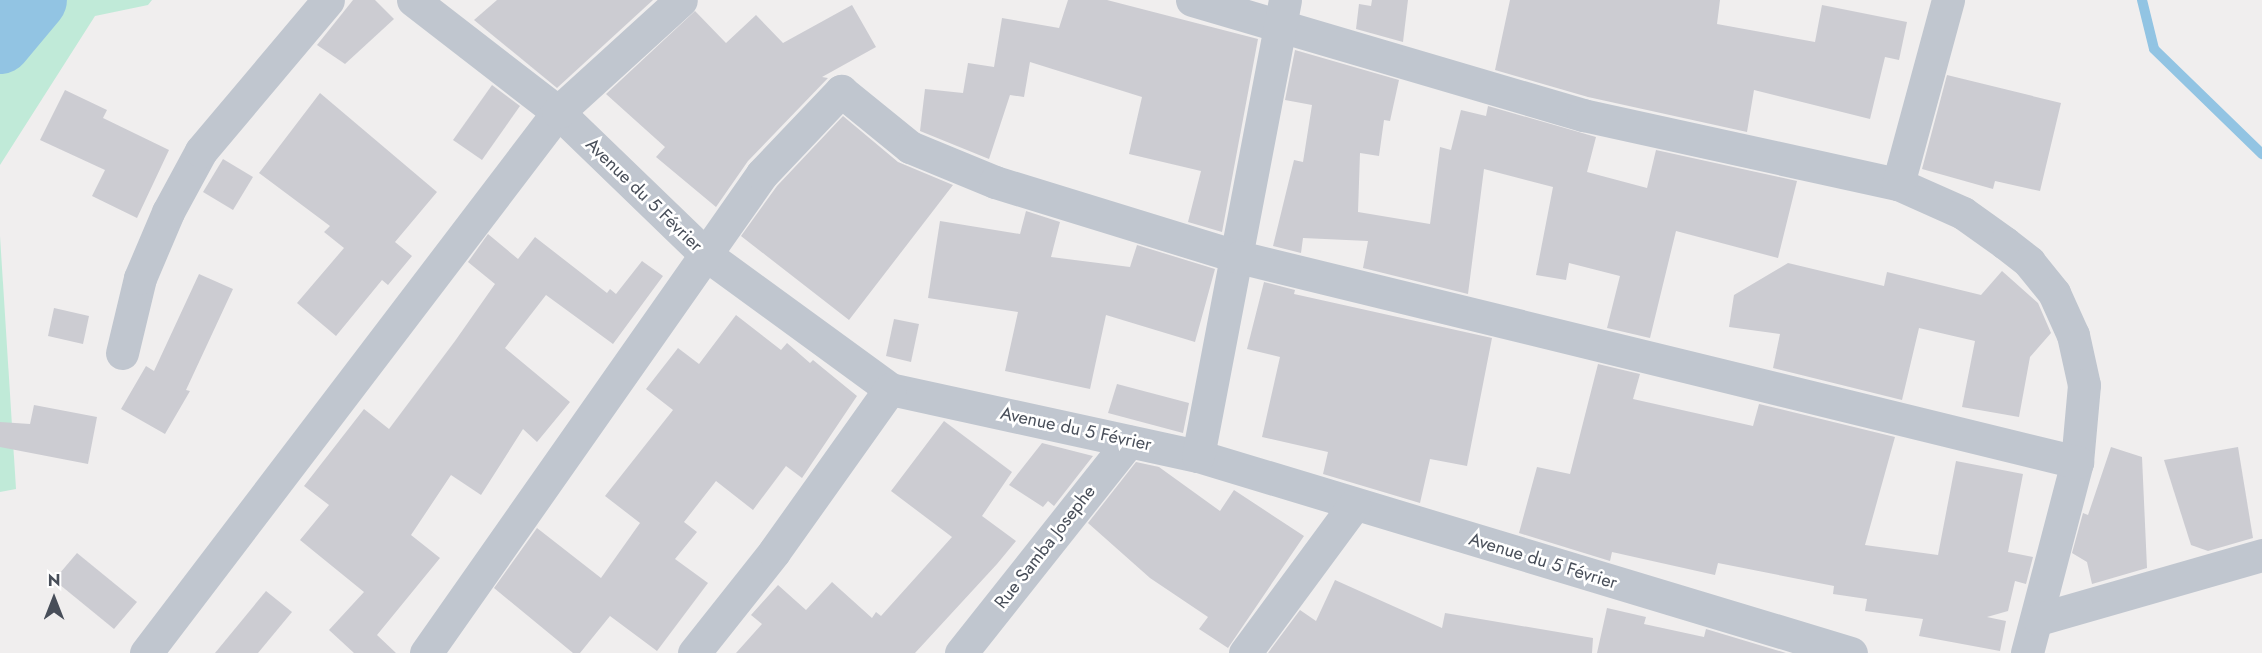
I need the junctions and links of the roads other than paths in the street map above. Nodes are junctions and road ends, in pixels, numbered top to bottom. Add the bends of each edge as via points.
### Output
1 (328, 0) edge
2 (413, 0) edge
3 (681, 0) edge
4 (1192, 0) edge
5 (1948, 0) edge
6 (1282, 13) edge
7 (558, 112) junction
8 (1898, 184) junction
9 (705, 254) junction
10 (1239, 257) junction
11 (122, 353) dead end
12 (890, 389) junction
13 (1129, 441) junction
14 (1198, 456) junction
15 (2077, 462) junction
16 (1354, 505) junction
17 (2262, 555) edge
18 (2039, 619) junction
19 (146, 653) edge
20 (426, 653) edge
21 (694, 653) edge
22 (961, 653) edge
23 (1245, 653) edge
24 (1851, 653) edge
25 (2027, 653) edge

1 - 11 street via 201,151 168,212 140,278
2 - 7 street, Avenue du 5 Février
3 - 7 street
4 - 6 street
5 - 8 street
6 - 8 street via 1583,115
6 - 10 street
7 - 9 street, Avenue du 5 Février
7 - 19 street
8 - 15 street via 1964,213 2029,262 2054,293 2073,335 2084,385
9 - 10 street via 762,174 841,91 910,147 994,182
9 - 12 street, Avenue du 5 Février
9 - 20 street
10 - 14 street
10 - 15 street
12 - 13 street, Avenue du 5 Février
12 - 21 street via 774,552
13 - 14 street, Avenue du 5 Février
13 - 22 street, Rue Samba Josephe
14 - 16 street, Avenue du 5 Février
15 - 18 street
16 - 23 street
16 - 24 street, Avenue du 5 Février
17 - 18 street
18 - 25 street

